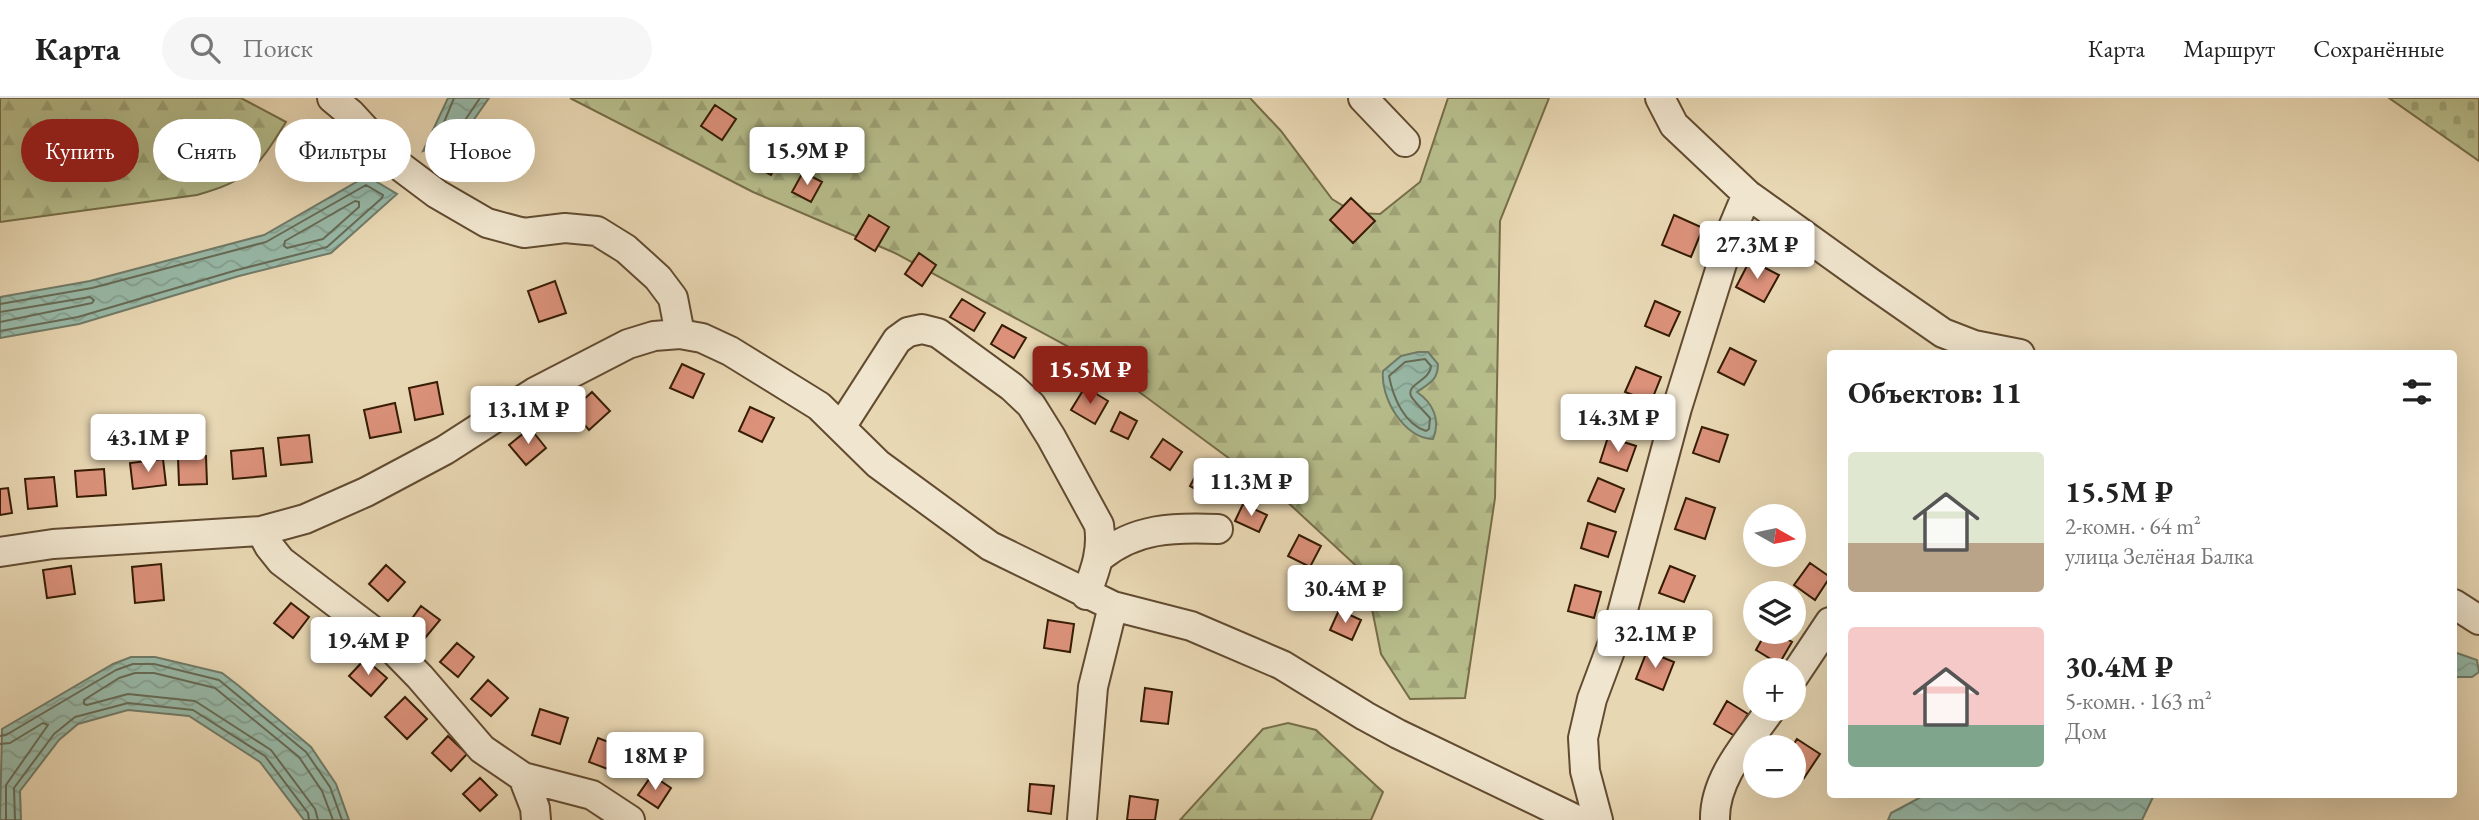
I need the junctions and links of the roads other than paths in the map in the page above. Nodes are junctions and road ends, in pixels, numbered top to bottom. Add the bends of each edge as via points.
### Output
1 (332, 98) edge
2 (1363, 98) edge
3 (1660, 98) edge
4 (1405, 142) dead end
5 (1747, 194) junction
6 (680, 334) junction
7 (2001, 350) edge
8 (841, 427) junction
9 (1218, 529) dead end
10 (261, 531) junction
11 (0, 552) edge
12 (1100, 557) junction
13 (1086, 595) junction
14 (1113, 606) junction
15 (2457, 606) edge
16 (2479, 620) edge
17 (1827, 626) edge
18 (1806, 658) edge
19 (1763, 721) edge
20 (523, 777) junction
21 (536, 820) edge
22 (631, 820) edge
23 (1082, 820) edge
24 (1577, 820) edge
25 (1598, 820) edge
26 (1715, 820) edge

1 - 6 street via 397,164 487,223 524,233 565,228 597,231 626,249 673,298
2 - 4 street
3 - 5 street via 1674,125
5 - 7 street via 1943,332
5 - 25 street via 1681,395 1616,632 1592,699 1583,738 1585,771
6 - 8 street via 730,351 819,406
6 - 10 street via 628,344 535,392 445,450 366,492 305,519
8 - 12 street via 897,340 922,329 938,333 1031,405 1099,525
8 - 13 street via 878,464 990,546
9 - 12 street via 1150,531
10 - 11 street via 53,544
10 - 20 street via 281,561 382,637 482,749
12 - 13 street
13 - 14 street
14 - 23 street via 1093,687
14 - 24 street via 1191,626 1282,664 1398,734
15 - 16 street
17 - 18 street
19 - 26 street via 1726,776 1717,795
20 - 21 street
20 - 22 street via 592,795

